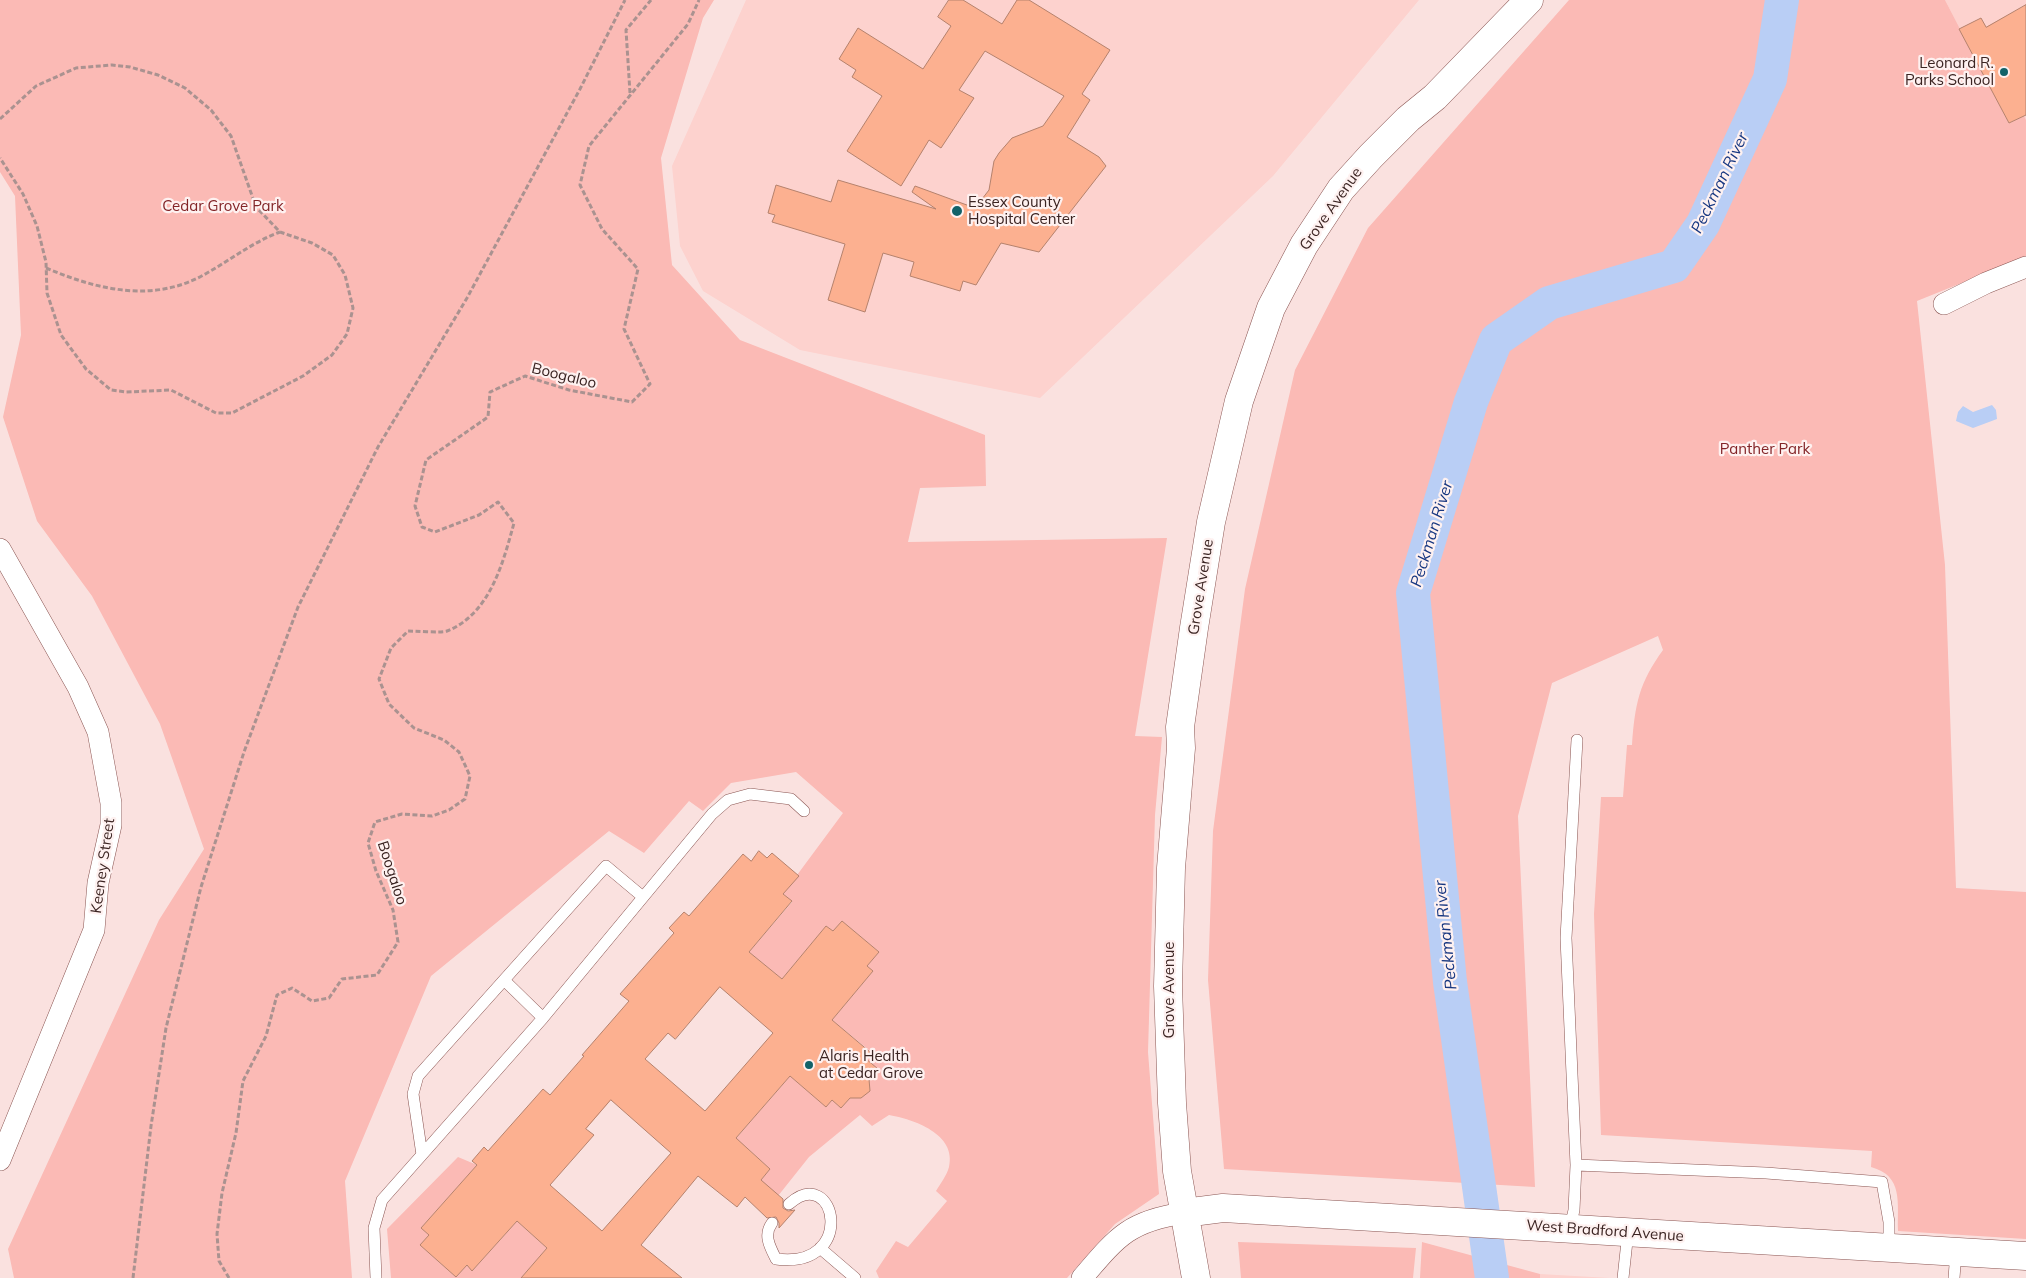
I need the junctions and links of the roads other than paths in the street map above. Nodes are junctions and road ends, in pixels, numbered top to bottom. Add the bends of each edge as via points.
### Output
1 (1529, 0) edge
2 (2026, 267) edge
3 (1944, 304) dead end
4 (0, 549) edge
5 (1578, 740) dead end
6 (804, 811) dead end
7 (644, 897) junction
8 (504, 980) junction
9 (544, 1018) junction
10 (7, 1123) edge
11 (422, 1154) junction
12 (0, 1160) edge
13 (1576, 1165) junction
14 (789, 1204) dead end
15 (1184, 1213) junction
16 (772, 1223) dead end
17 (1570, 1228) junction
18 (1628, 1232) junction
19 (820, 1248) junction
20 (1889, 1248) junction
21 (2026, 1256) edge
22 (1955, 1265) edge
23 (376, 1278) edge
24 (855, 1278) edge
25 (1082, 1278) edge
26 (1196, 1278) edge
27 (1624, 1278) edge

1 - 15 street, Grove Avenue via 1435,97 1370,156 1341,190 1304,245 1271,308 1238,401 1211,522 1194,628 1180,727 1171,858 1169,1038 1177,1171
2 - 3 street
4 - 10 street, Keeney Street via 78,687 98,732 111,803 94,930
5 - 13 lane via 1566,938
6 - 7 lane via 792,798 750,794 728,800 712,814
7 - 8 lane via 606,866
7 - 9 lane
8 - 9 lane
8 - 11 lane via 418,1076 412,1094
9 - 11 lane
10 - 12 street, Keeney Street
11 - 23 lane via 382,1200 374,1228
13 - 17 lane
13 - 20 lane via 1766,1173 1882,1182 1889,1222
14 - 19 lane via 807,1195 828,1204 832,1217 831,1233
15 - 17 street, West Bradford Avenue via 1223,1208
15 - 25 street via 1159,1217 1132,1228 1111,1244
15 - 26 street, Grove Avenue
16 - 19 lane via 768,1228 768,1242 776,1260 793,1262
17 - 18 street, West Bradford Avenue
18 - 20 street, West Bradford Avenue
18 - 27 lane
19 - 24 lane
20 - 22 street, West Bradford Avenue
21 - 22 street, West Bradford Avenue

